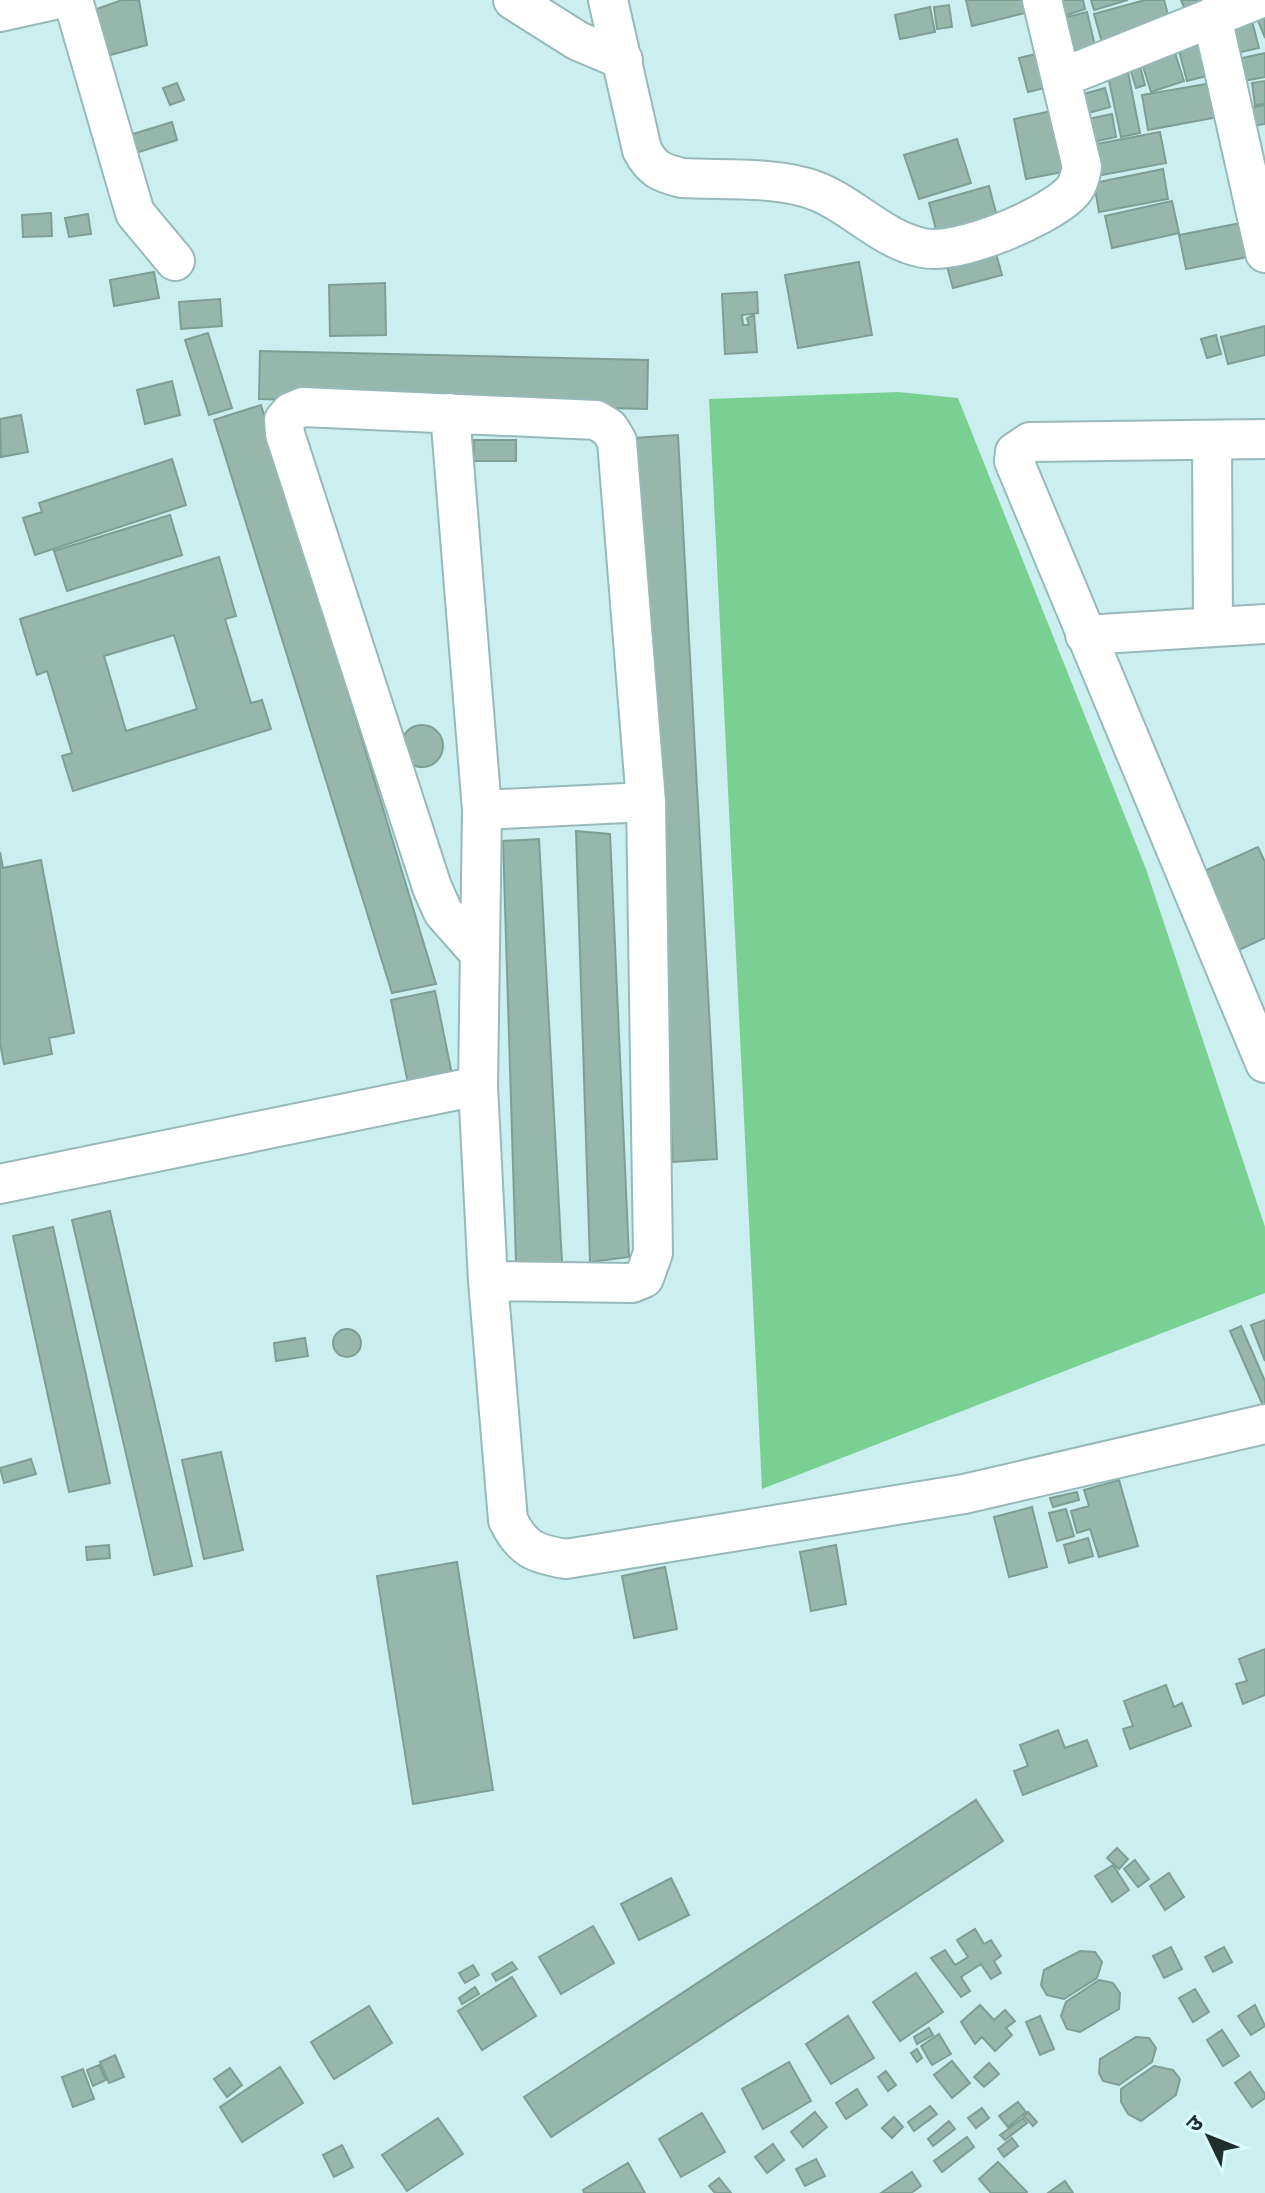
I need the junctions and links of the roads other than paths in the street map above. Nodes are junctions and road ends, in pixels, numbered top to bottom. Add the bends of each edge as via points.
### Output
1 (54, 0) edge
2 (73, 0) edge
3 (513, 0) edge
4 (608, 0) edge
5 (1042, 0) edge
6 (1256, 0) edge
7 (0, 12) edge
8 (1192, 15) edge
9 (623, 60) junction
10 (1061, 78) junction
11 (1265, 253) edge
12 (175, 261) dead end
13 (450, 413) junction
14 (1265, 439) edge
15 (1212, 441) junction
16 (1265, 624) edge
17 (1213, 626) junction
18 (1085, 635) junction
19 (646, 802) junction
20 (482, 810) junction
21 (480, 954) junction
22 (1265, 1063) edge
23 (478, 1086) junction
24 (0, 1184) edge
25 (488, 1281) junction
26 (1265, 1424) edge

1 - 7 street
2 - 12 street via 135,213
3 - 9 street via 578,41
4 - 9 street
5 - 10 street
6 - 8 street
8 - 10 street
8 - 11 street
9 - 10 street via 642,150 663,174 801,186 832,196 891,238 926,249 978,239 1034,218 1071,194 1082,167
13 - 19 street via 596,420 617,441
13 - 20 street
13 - 21 street via 303,407 284,420 432,887 443,912
14 - 15 street
15 - 17 street
15 - 18 street via 1030,442 1015,452 1014,461
16 - 17 street
17 - 18 street
18 - 22 street
19 - 20 street
19 - 25 street via 651,1267 632,1283
20 - 21 street
21 - 23 street
23 - 24 street
23 - 25 street
25 - 26 street via 508,1520 518,1542 536,1555 566,1559 964,1494

